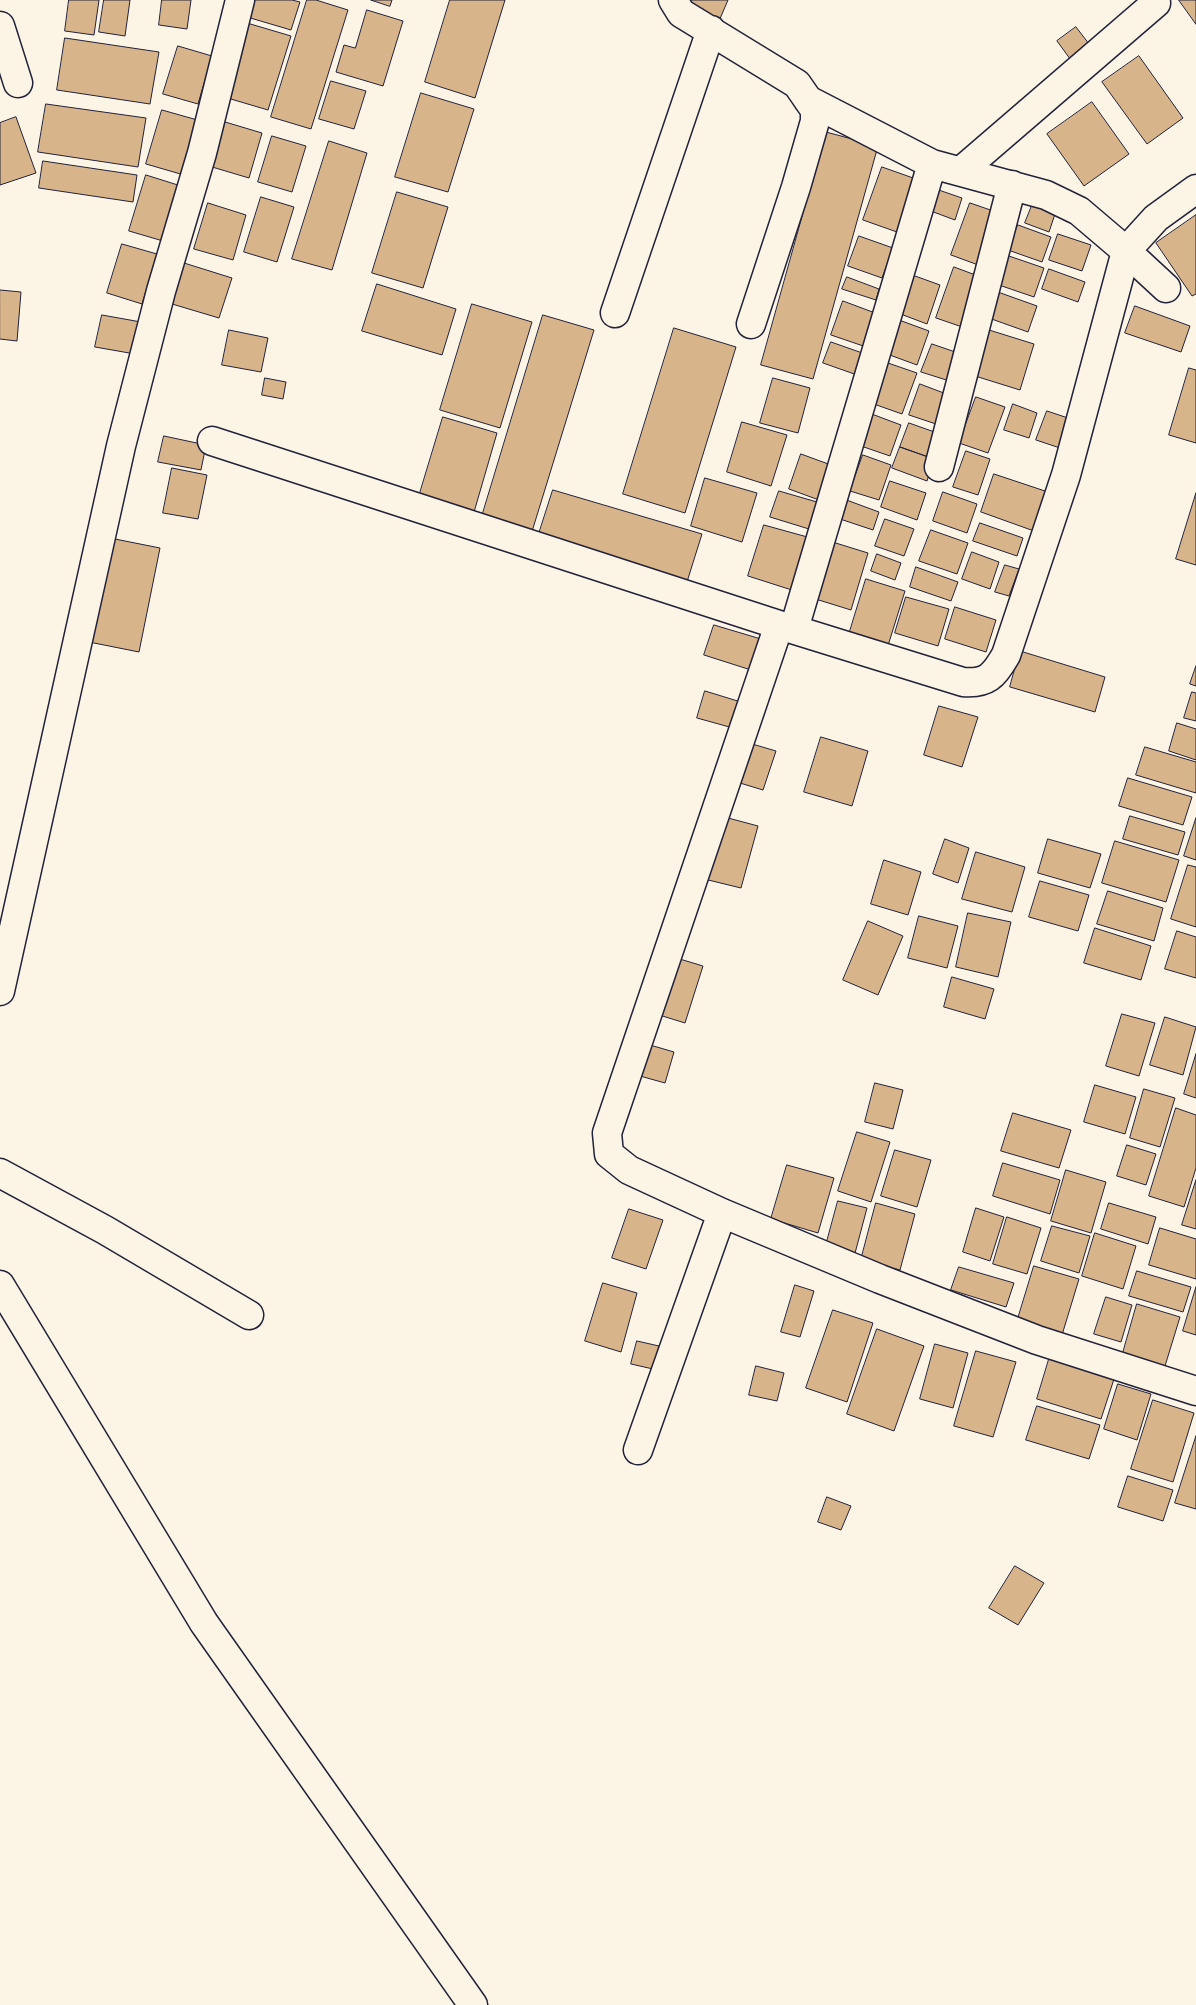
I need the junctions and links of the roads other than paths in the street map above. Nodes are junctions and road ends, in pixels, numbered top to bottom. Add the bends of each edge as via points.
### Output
1 (240, 0) edge
2 (673, 0) edge
3 (1156, 3) dead end
4 (0, 26) edge
5 (711, 30) junction
6 (18, 82) dead end
7 (808, 100) junction
8 (932, 164) junction
9 (960, 172) junction
10 (1012, 186) junction
11 (1196, 189) edge
12 (1126, 251) junction
13 (1166, 288) dead end
14 (615, 313) dead end
15 (751, 324) dead end
16 (212, 441) dead end
17 (939, 467) dead end
18 (786, 627) junction
19 (0, 991) edge
20 (0, 1173) edge
21 (722, 1213) junction
22 (0, 1285) edge
23 (250, 1315) dead end
24 (1196, 1391) edge
25 (638, 1450) dead end
26 (473, 2005) edge

1 - 19 street via 202,153 121,446
2 - 5 street via 681,14
3 - 9 street
4 - 6 street
5 - 7 street via 797,84
5 - 14 street
7 - 8 street
7 - 15 street via 815,110 815,121
8 - 9 street
8 - 18 street
9 - 10 street
10 - 12 street via 1046,195 1079,211
10 - 17 street
11 - 12 street via 1156,218
12 - 13 street
12 - 18 street via 1066,475 1006,655 994,673 987,680 963,682
16 - 18 street
18 - 21 street via 607,1133 609,1154 628,1170
20 - 23 street
21 - 24 street via 1037,1340
21 - 25 street
22 - 26 street via 204,1623

